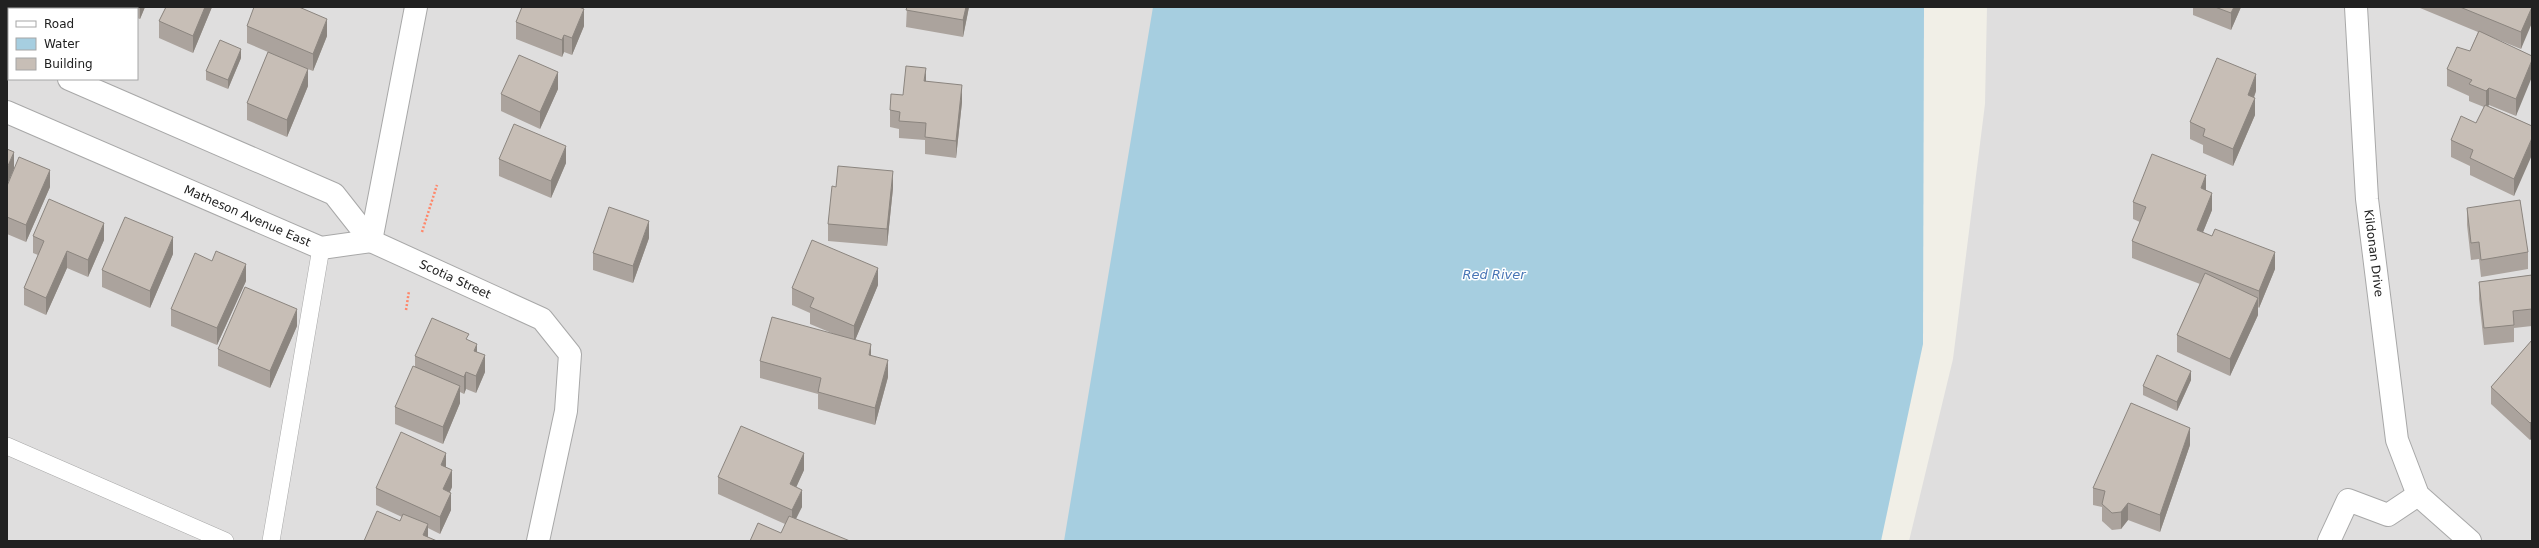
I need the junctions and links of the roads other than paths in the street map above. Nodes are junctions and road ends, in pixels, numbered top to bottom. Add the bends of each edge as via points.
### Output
1 (416, 7) edge
2 (2356, 7) edge
3 (71, 80) edge
4 (7, 112) edge
5 (371, 241) junction
6 (321, 248) junction
7 (7, 446) edge
8 (2418, 495) junction
9 (225, 541) edge
10 (271, 541) edge
11 (538, 541) edge
12 (2329, 541) edge
13 (2470, 541) edge

1 - 5 street
2 - 8 street, Kildonan Drive via 2366,198 2397,440
3 - 5 street via 334,194
4 - 6 street, Matheson Avenue East
5 - 6 street, Matheson Avenue East
5 - 11 street, Scotia Street via 542,319 570,354 566,411
6 - 10 lane
7 - 9 lane
8 - 12 street via 2388,515 2348,500
8 - 13 street, Kildonan Drive

